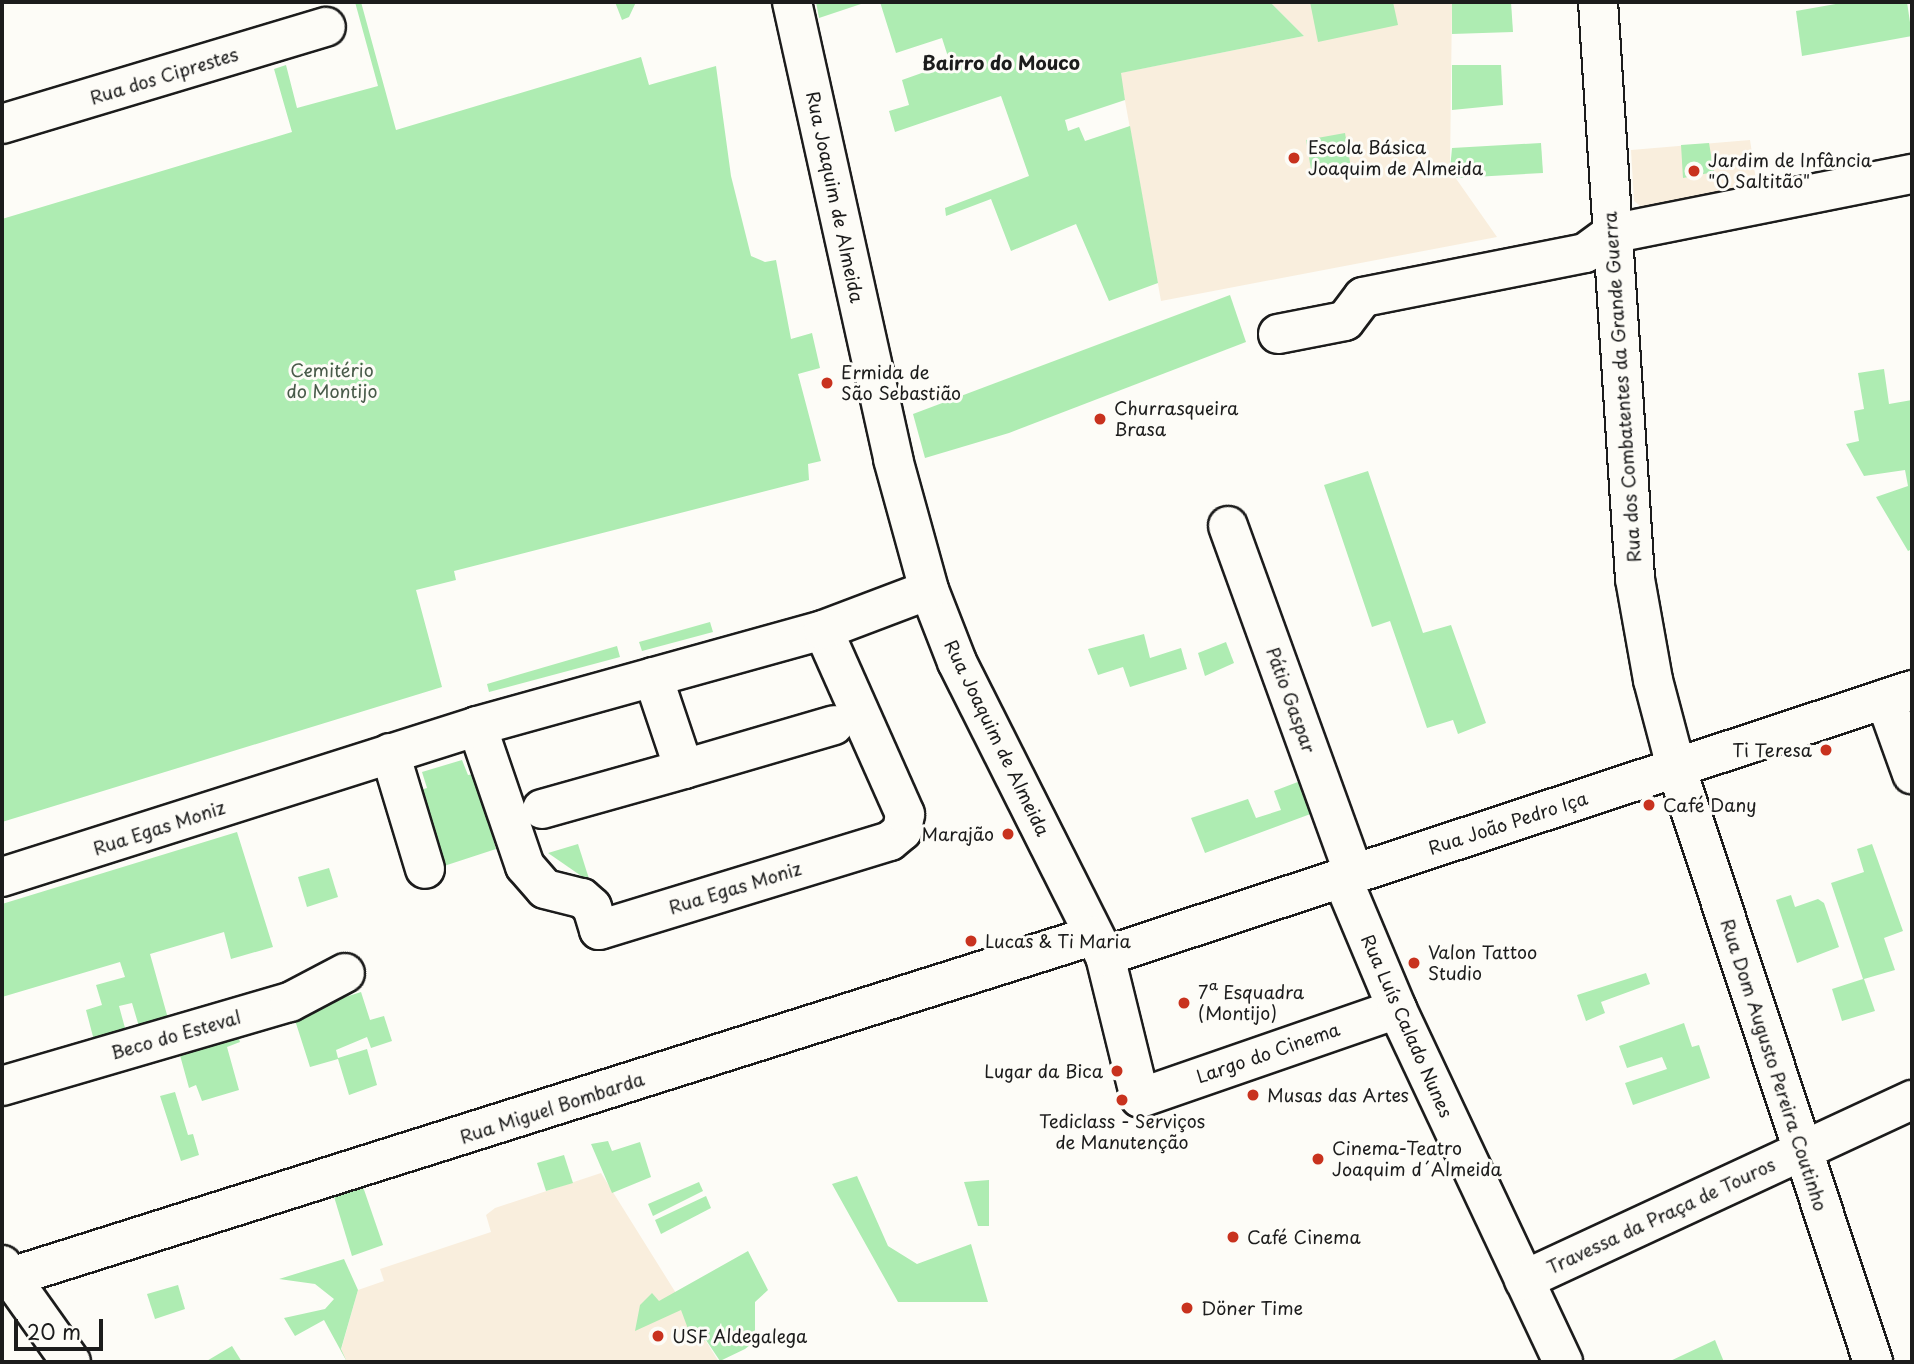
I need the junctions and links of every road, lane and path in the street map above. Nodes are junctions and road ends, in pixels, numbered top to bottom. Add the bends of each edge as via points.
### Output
1 (792, 2) edge
2 (1598, 2) edge
3 (326, 27) dead end
4 (2, 124) edge
5 (1912, 174) edge
6 (1611, 234) junction
7 (1278, 334) dead end
8 (1228, 526) dead end
9 (929, 590) junction
10 (824, 630) junction
11 (653, 677) junction
12 (1899, 695) edge
13 (477, 726) junction
14 (834, 726) dead end
15 (390, 753) junction
16 (684, 768) junction
17 (1675, 768) junction
18 (1912, 774) edge
19 (542, 809) dead end
20 (425, 869) dead end
21 (1348, 876) junction
22 (2, 877) edge
23 (1098, 946) junction
24 (345, 973) dead end
25 (1396, 1009) junction
26 (2, 1086) edge
27 (1140, 1098) joint
28 (1912, 1100) edge
29 (1802, 1150) junction
30 (7, 1271) edge
31 (1524, 1280) junction
32 (71, 1362) edge
33 (1563, 1362) edge
34 (1873, 1362) edge

1 - 9 street, Rua Joaquim de Almeida via 893,459
2 - 6 street, Rua dos Combatentes da Grande Guerra
3 - 4 street, Rua dos Ciprestes
5 - 6 street
6 - 7 street via 1585,253 1363,297 1345,321
6 - 17 street, Rua dos Combatentes da Grande Guerra via 1635,579
8 - 21 street, Pátio Gaspar
9 - 10 street, Rua Egas Moniz
9 - 23 street, Rua Joaquim de Almeida via 957,662
10 - 11 street, Rua Egas Moniz
10 - 13 street, Rua Egas Moniz via 905,814 902,831 890,841 599,930 592,906 582,898 544,889 525,866
11 - 13 street, Rua Egas Moniz
11 - 16 street
12 - 17 street, Rua João Pedro Iça
12 - 18 street
13 - 15 street, Rua Egas Moniz
14 - 16 street
15 - 20 street
15 - 22 street, Rua Egas Moniz
16 - 19 street
17 - 21 street, Rua João Pedro Iça
17 - 29 street, Rua Dom Augusto Pereira Coutinho
21 - 23 street, Rua João Pedro Iça
21 - 25 street, Rua Luís Calado Nunes
23 - 27 street, Rua Joaquim de Almeida
23 - 30 street, Rua Miguel Bombarda
24 - 26 street, Beco do Esteval via 290,1002
25 - 27 street, Largo do Cinema
25 - 31 street, Rua Luís Calado Nunes
28 - 29 street, Travessa da Praça de Touros
29 - 31 street, Travessa da Praça de Touros
29 - 34 street, Rua Dom Augusto Pereira Coutinho
30 - 32 street
31 - 33 street, Rua Luís Calado Nunes

